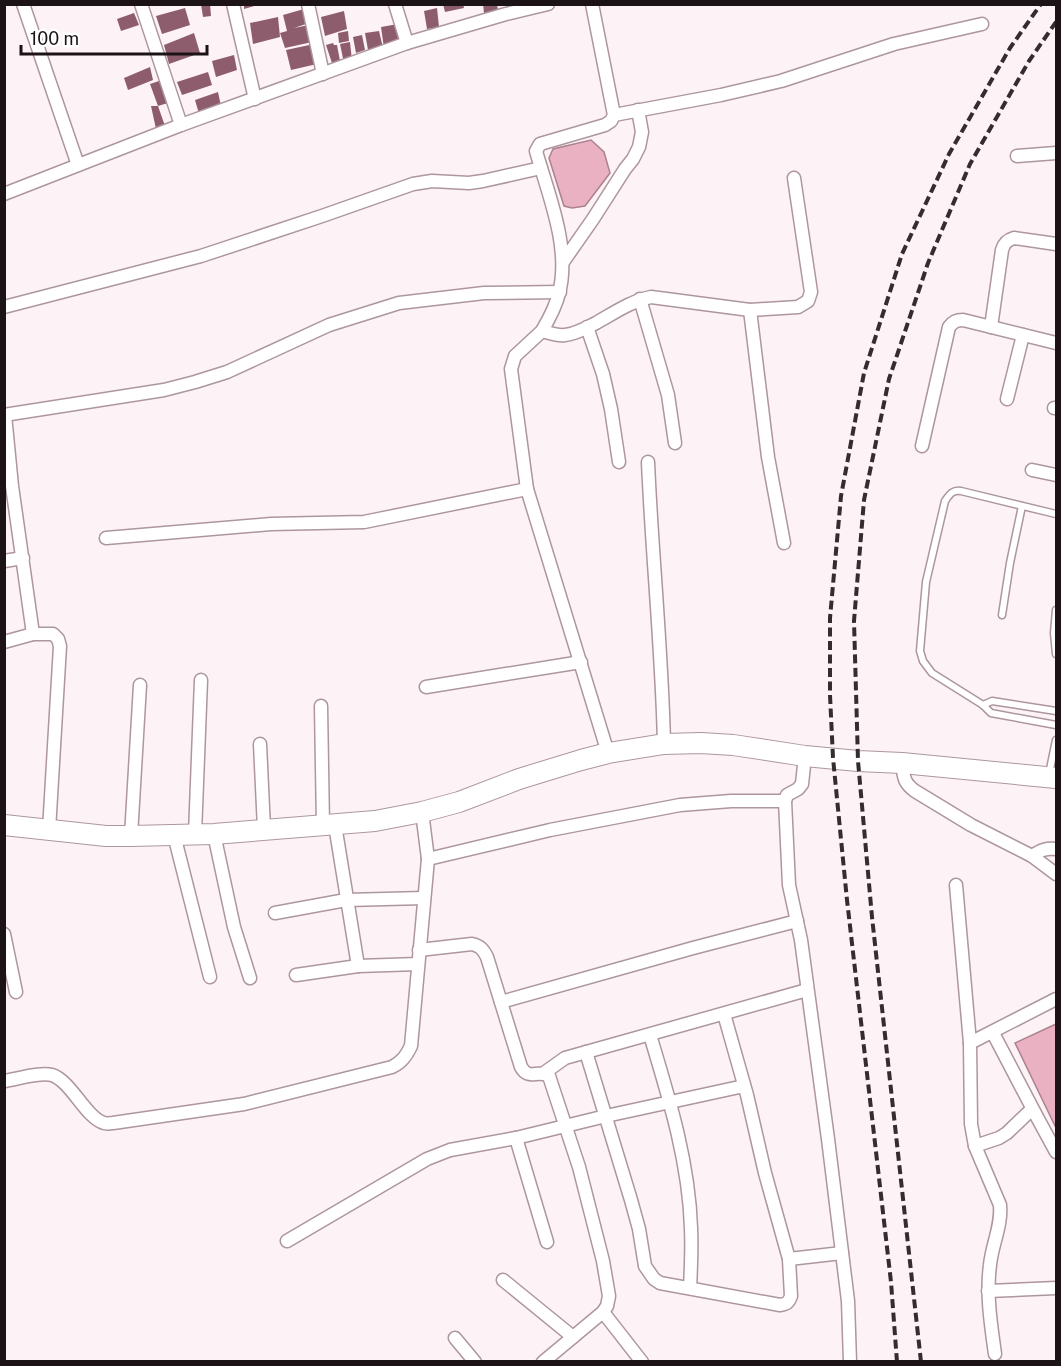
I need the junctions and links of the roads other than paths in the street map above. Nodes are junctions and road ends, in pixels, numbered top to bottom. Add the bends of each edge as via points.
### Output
1 (23, 4) edge
2 (141, 4) edge
3 (234, 4) edge
4 (308, 4) edge
5 (395, 4) edge
6 (549, 4) edge
7 (592, 4) edge
8 (982, 24) dead end
9 (407, 43) junction
10 (323, 74) junction
11 (255, 99) junction
12 (638, 110) junction
13 (614, 115) junction
14 (182, 125) junction
15 (1056, 153) edge
16 (1017, 156) dead end
17 (78, 165) junction
18 (541, 168) junction
19 (794, 177) dead end
20 (4, 194) edge
21 (1056, 244) edge
22 (563, 262) junction
23 (560, 292) junction
24 (640, 299) junction
25 (4, 307) edge
26 (750, 310) junction
27 (587, 327) junction
28 (991, 327) junction
29 (542, 331) junction
30 (1023, 335) junction
31 (1056, 343) edge
32 (1007, 399) dead end
33 (5, 415) edge
34 (675, 443) dead end
35 (922, 446) dead end
36 (619, 462) dead end
37 (648, 462) dead end
38 (1032, 470) dead end
39 (1056, 475) edge
40 (8, 486) edge
41 (527, 489) junction
42 (1022, 506) junction
43 (1056, 513) edge
44 (105, 538) dead end
45 (784, 543) dead end
46 (22, 558) junction
47 (4, 561) edge
48 (1056, 610) edge
49 (1002, 615) dead end
50 (33, 634) junction
51 (4, 642) edge
52 (1056, 654) edge
53 (581, 662) junction
54 (201, 680) dead end
55 (140, 685) dead end
56 (426, 687) dead end
57 (983, 705) junction
58 (321, 706) dead end
59 (1056, 711) edge
60 (1056, 725) edge
61 (1056, 740) edge
62 (260, 744) dead end
63 (664, 744) junction
64 (608, 753) junction
65 (805, 756) junction
66 (902, 763) junction
67 (1052, 778) edge
68 (785, 801) junction
69 (422, 812) junction
70 (4, 825) edge
71 (329, 825) junction
72 (49, 830) junction
73 (264, 830) junction
74 (205, 834) junction
75 (174, 835) junction
76 (131, 837) junction
77 (1056, 849) edge
78 (1032, 856) junction
79 (428, 859) junction
80 (1056, 874) edge
81 (956, 885) dead end
82 (424, 898) junction
83 (346, 900) junction
84 (275, 913) dead end
85 (797, 921) junction
86 (4, 934) edge
87 (419, 950) junction
88 (418, 964) junction
89 (358, 966) junction
90 (296, 975) dead end
91 (210, 977) dead end
92 (250, 978) dead end
93 (807, 990) junction
94 (16, 992) dead end
95 (1056, 999) edge
96 (501, 1002) junction
97 (724, 1014) junction
98 (993, 1033) junction
99 (650, 1035) junction
100 (970, 1043) junction
101 (586, 1052) junction
102 (544, 1073) junction
103 (4, 1081) edge
104 (744, 1086) junction
105 (670, 1101) junction
106 (1032, 1109) junction
107 (606, 1116) junction
108 (566, 1125) junction
109 (516, 1138) junction
110 (975, 1146) junction
111 (1056, 1152) edge
112 (287, 1241) dead end
113 (547, 1242) dead end
114 (842, 1253) junction
115 (789, 1258) junction
116 (503, 1280) dead end
117 (690, 1288) junction
118 (1056, 1288) edge
119 (988, 1291) junction
120 (603, 1312) junction
121 (573, 1337) junction
122 (455, 1338) dead end
123 (994, 1354) dead end
124 (475, 1362) edge
125 (543, 1362) edge
126 (642, 1362) edge
127 (850, 1362) edge

1 - 17 street
2 - 14 street
3 - 11 street
4 - 10 street
5 - 9 street
6 - 9 street
7 - 13 street
8 - 12 street via 894,44 781,81
9 - 10 street
10 - 11 street
11 - 14 street
12 - 13 street
12 - 22 street via 642,132 639,147
13 - 18 street via 605,125 540,144 536,151
14 - 17 street
15 - 16 street
17 - 20 street
18 - 22 street via 558,226
18 - 25 street via 469,183 413,184 201,256
19 - 26 street via 811,292 808,301 798,307
21 - 28 street via 1014,238 1005,243
22 - 23 street
23 - 29 street
23 - 33 street via 484,293 399,303 329,325 227,372 195,382
24 - 26 street via 651,297
24 - 27 street
24 - 34 street via 668,394
26 - 45 street via 768,457
27 - 29 street via 566,335
27 - 36 street via 603,374
28 - 30 street
28 - 35 street via 957,320 949,327
29 - 41 street via 524,346 511,369
30 - 31 street
30 - 32 street
33 - 40 street
37 - 63 street
38 - 39 street
40 - 46 street
41 - 44 street via 364,522 271,524
41 - 53 street
42 - 43 lane
42 - 49 lane
42 - 57 lane via 954,490 945,501 926,582 920,651 923,661 932,673
46 - 47 street
46 - 50 street
48 - 52 lane
50 - 51 street
50 - 72 street via 53,634 60,646
53 - 56 street
53 - 64 street
54 - 74 street
55 - 76 street
57 - 59 lane via 992,701
57 - 60 lane via 991,713
58 - 71 street
61 - 67 lane
62 - 73 street
63 - 64 highway
63 - 65 highway via 733,745
64 - 69 highway
65 - 66 highway
65 - 68 street via 802,784
66 - 67 highway
66 - 78 street via 904,780 915,791
68 - 79 street via 680,805
68 - 85 street via 789,885
69 - 71 highway
69 - 79 street
70 - 72 highway
71 - 73 highway
71 - 83 street
72 - 76 highway
73 - 74 highway
74 - 75 highway
74 - 92 street
75 - 76 highway
75 - 91 street
77 - 78 street via 1047,848
78 - 80 street
79 - 82 street
81 - 100 street
82 - 83 street
82 - 87 street
83 - 84 street
83 - 89 street
85 - 93 street
85 - 96 street
86 - 94 street
87 - 88 street
87 - 96 street via 478,946 487,957
88 - 89 street
88 - 103 street via 411,1047 401,1062 392,1067 244,1104 104,1124 51,1075
89 - 90 street
93 - 97 street
93 - 114 street
95 - 98 street
96 - 102 street via 520,1067 528,1075
97 - 99 street
97 - 104 street
98 - 100 street
98 - 106 street
99 - 101 street
99 - 105 street
100 - 110 street
101 - 102 street via 565,1058
101 - 107 street
102 - 108 street via 552,1081
104 - 105 street
104 - 115 street
105 - 107 street
105 - 117 street via 689,1200
106 - 110 street via 999,1138
106 - 111 street
107 - 108 street
107 - 117 street via 639,1229 645,1266 660,1283
108 - 109 street
108 - 120 street via 603,1261 609,1296
109 - 112 street via 440,1153
109 - 113 street
110 - 119 street via 1001,1215
114 - 115 street
114 - 127 street
115 - 117 street via 791,1296 786,1305
116 - 121 street
118 - 119 street
119 - 123 street
120 - 121 street
120 - 126 street
121 - 125 street
122 - 124 street

